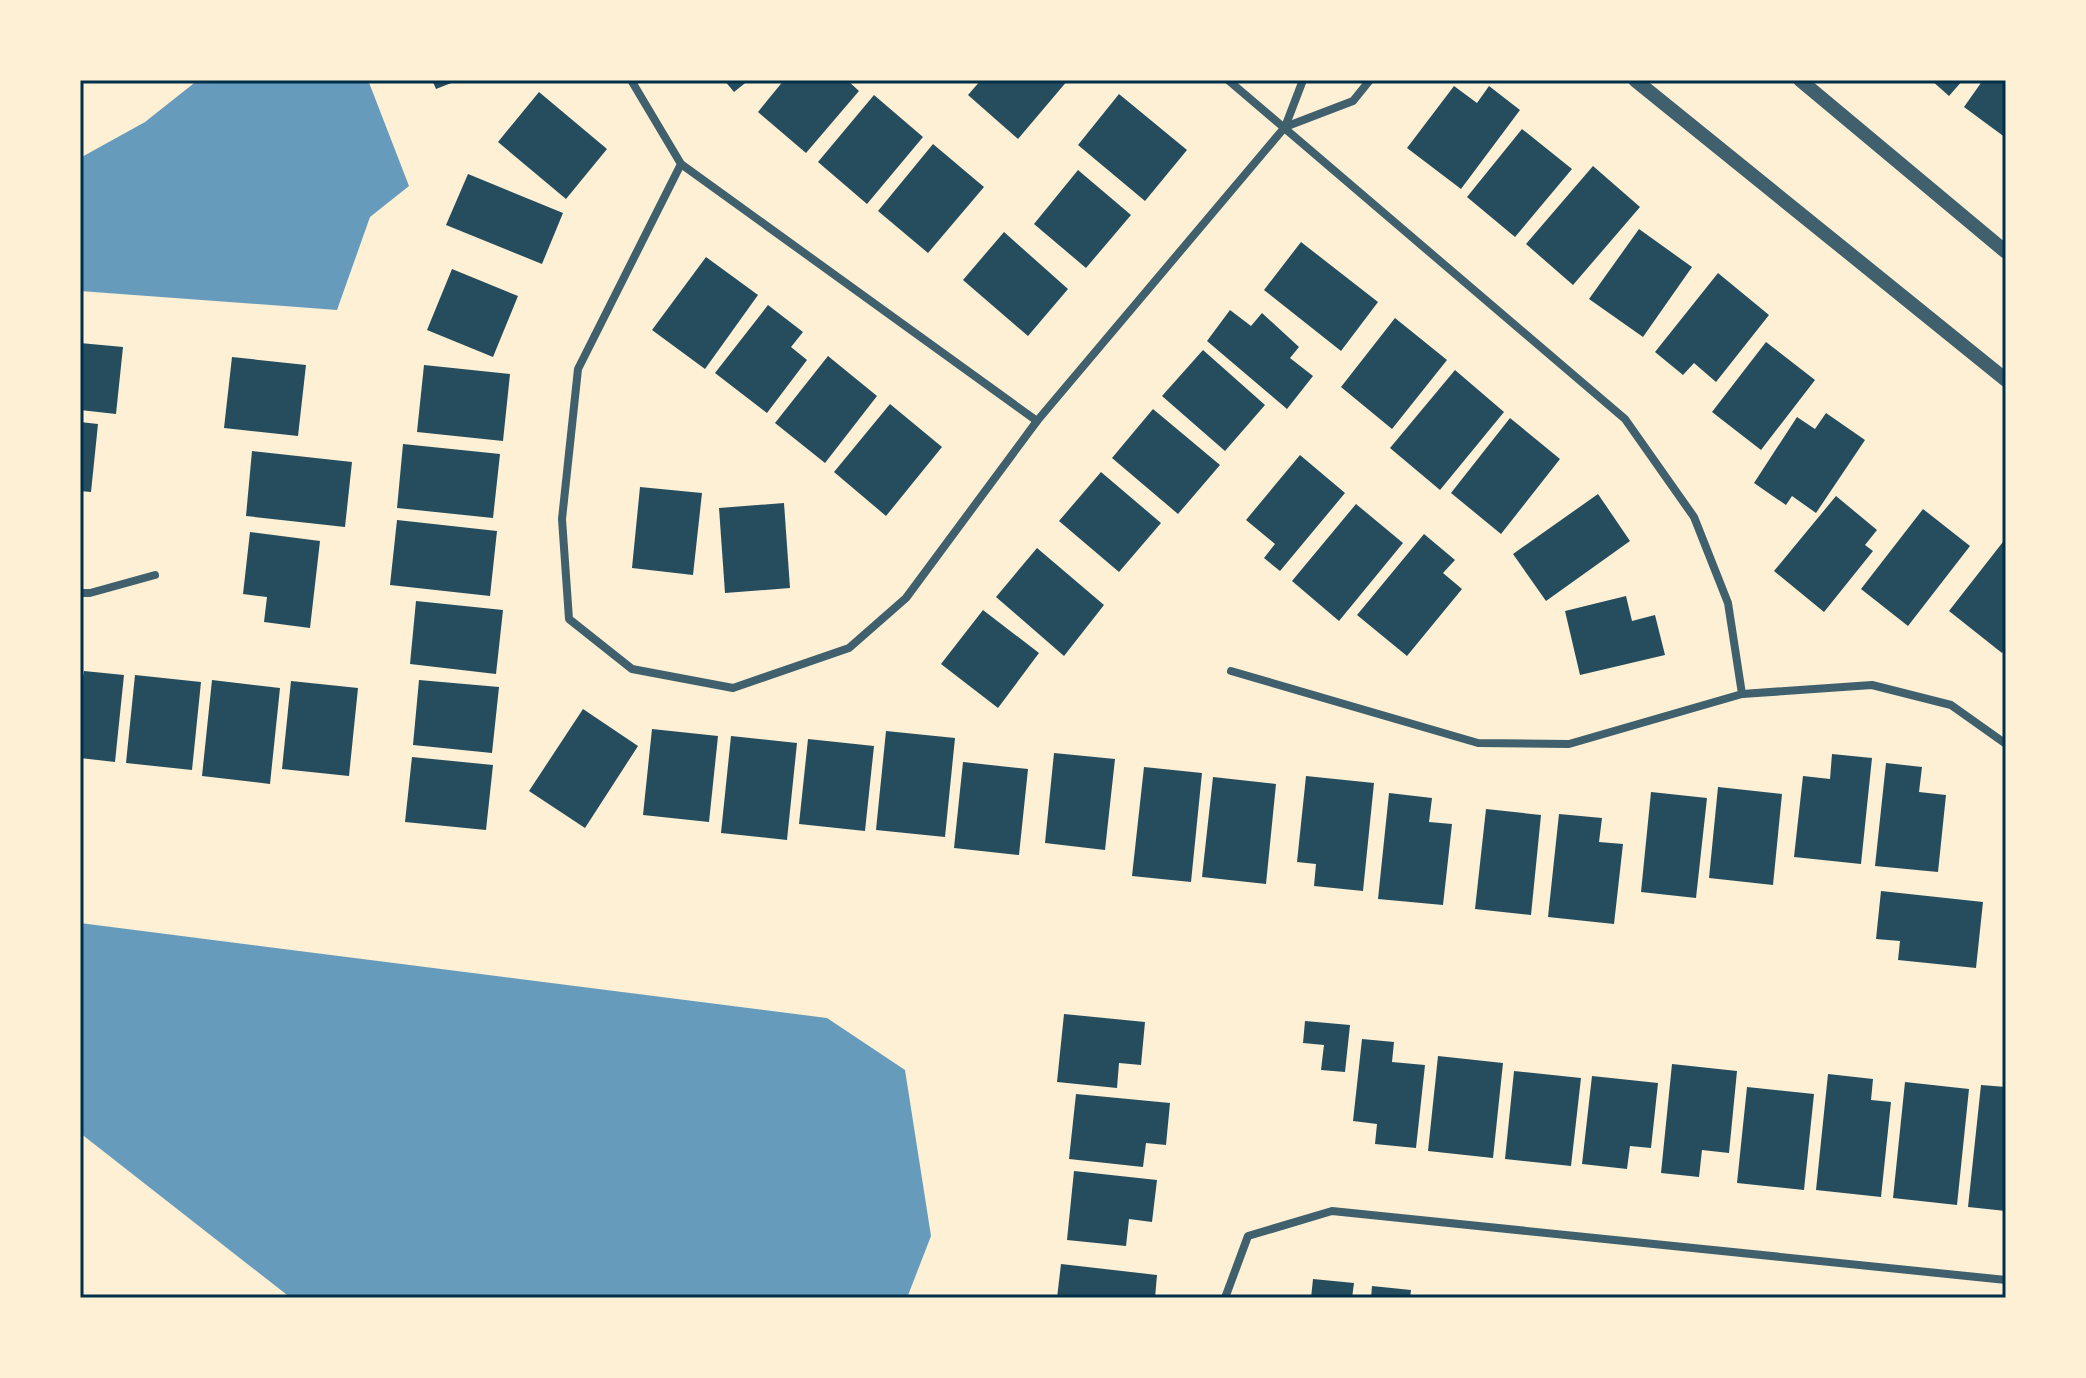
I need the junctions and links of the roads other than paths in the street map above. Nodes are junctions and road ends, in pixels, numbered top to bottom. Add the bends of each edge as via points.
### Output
1 (631, 80) edge
2 (1228, 80) edge
3 (1303, 80) edge
4 (1370, 80) edge
5 (1635, 80) edge
6 (1800, 80) edge
7 (1285, 127) junction
8 (681, 164) junction
9 (2006, 252) edge
10 (2006, 380) edge
11 (1037, 421) junction
12 (155, 575) dead end
13 (80, 593) edge
14 (1231, 671) dead end
15 (1742, 694) junction
16 (2006, 744) edge
17 (2006, 1280) edge
18 (1225, 1298) edge

1 - 8 street
2 - 7 street
3 - 7 street
4 - 7 street via 1353,101
5 - 10 street
6 - 9 street
7 - 11 street
7 - 15 street via 1625,419 1694,517 1728,603
8 - 11 street
8 - 11 street via 578,369 562,519 569,619 632,669 733,688 849,648 906,598
12 - 13 street
14 - 15 street via 1478,743 1569,744
15 - 16 street via 1872,685 1951,705
17 - 18 street via 1332,1211 1248,1236

